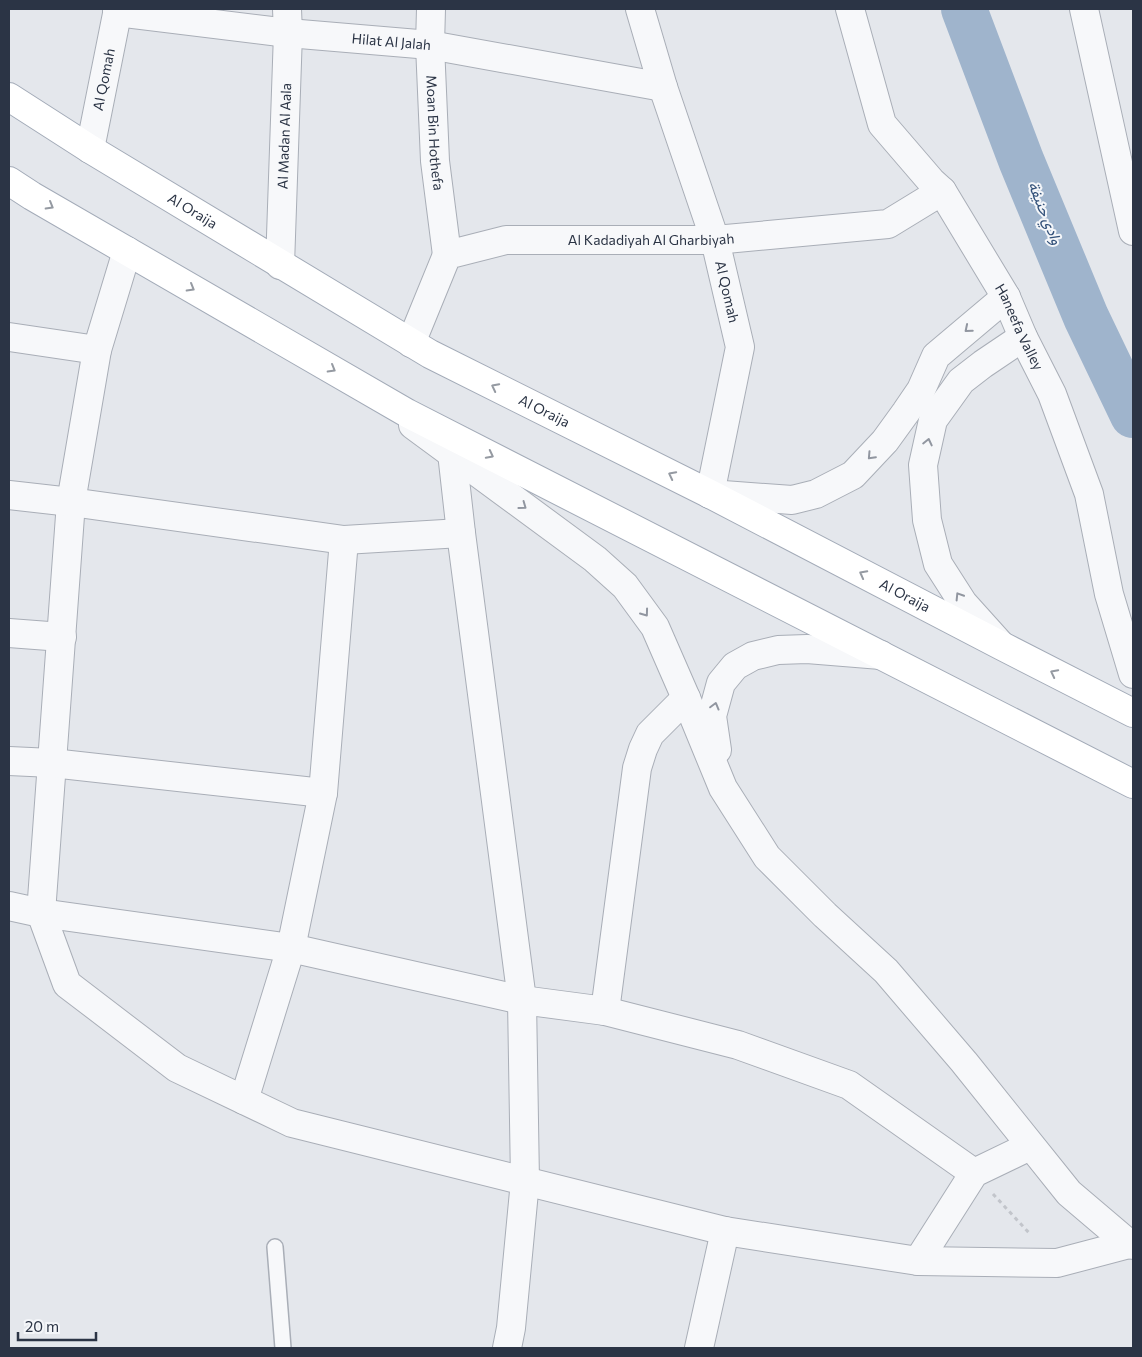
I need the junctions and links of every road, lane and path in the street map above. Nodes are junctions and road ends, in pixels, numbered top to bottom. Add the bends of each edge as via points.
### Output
1 (431, 9) edge
2 (640, 9) edge
3 (850, 9) edge
4 (1084, 9) edge
5 (118, 10) edge
6 (288, 21) edge
7 (430, 45) junction
8 (663, 87) junction
9 (9, 97) edge
10 (90, 149) junction
11 (9, 180) edge
12 (942, 191) junction
13 (1133, 231) edge
14 (715, 240) junction
15 (127, 251) junction
16 (447, 256) junction
17 (280, 265) junction
18 (1006, 297) junction
19 (9, 337) edge
20 (1023, 337) junction
21 (411, 343) junction
22 (97, 350) junction
23 (357, 384) junction
24 (452, 453) junction
25 (710, 494) junction
26 (9, 495) edge
27 (71, 502) junction
28 (461, 533) junction
29 (344, 540) junction
30 (9, 633) edge
31 (62, 638) junction
32 (1002, 646) junction
33 (881, 655) junction
34 (1133, 674) edge
35 (686, 698) junction
36 (1133, 713) edge
37 (9, 761) edge
38 (52, 763) junction
39 (1133, 784) edge
40 (723, 788) junction
41 (323, 793) junction
42 (9, 906) edge
43 (40, 913) junction
44 (291, 948) junction
45 (522, 1000) junction
46 (605, 1012) junction
47 (244, 1100) junction
48 (1030, 1146) junction
49 (974, 1173) junction
50 (525, 1181) junction
51 (724, 1231) junction
52 (1131, 1244) edge
53 (275, 1247) dead end
54 (918, 1261) junction
55 (1058, 1263) junction
56 (284, 1348) edge
57 (507, 1348) edge
58 (699, 1348) edge

1 - 7 street, Moan Bin Hothefa
2 - 8 street, Al Qomah
3 - 12 street, Haneefa Valley via 882,124
4 - 13 street
5 - 6 street, Hilat Al Jalah
5 - 10 street, Al Qomah
6 - 7 street, Hilat Al Jalah
6 - 17 street, Al Madan Al Aala
7 - 8 street, Hilat Al Jalah
7 - 16 street, Moan Bin Hothefa via 435,161
8 - 14 street, Al Qomah
9 - 10 main road, Al Oraija
10 - 17 main road, Al Oraija
11 -> 15 main road
12 - 14 street, Al Kadadiyah Al Gharbiyah via 888,224
12 - 18 street, Haneefa Valley
14 - 16 street, Al Kadadiyah Al Gharbiyah via 506,240
14 - 25 street, Al Qomah via 740,347
15 - 22 street
15 -> 23 main road
16 - 21 street
17 - 21 main road, Al Oraija
18 - 20 street, Haneefa Valley
18 -> 25 street via 936,356 921,390 906,412 885,441 853,475 816,494 792,500
19 - 22 street
32 -> 20 street via 963,603 938,564 927,520 923,465 933,420 962,381
20 - 34 street, Haneefa Valley via 1052,394 1089,494 1109,594
25 -> 21 main road, Al Oraija
22 - 27 street
23 - 24 street
23 -> 33 main road
24 - 28 street
24 -> 35 street via 595,559 625,586 655,627
32 -> 25 main road, Al Oraija
26 - 27 street
27 - 29 street
27 - 31 street
28 - 29 street
28 - 45 street
29 - 41 street
30 - 31 street
31 - 38 street
36 -> 32 main road, Al Oraija
33 - 39 main road
40 -> 33 street via 712,716 721,683 735,666 753,656 778,650
35 - 40 street
35 - 46 street via 650,734 637,768
37 - 38 street
38 - 41 street
38 - 43 street
40 - 48 street via 767,857 886,971
41 - 44 street
42 - 43 street
43 - 44 street
43 - 47 street via 67,984 177,1068
44 - 45 street
44 - 47 street
45 - 46 street
45 - 50 street
46 - 49 street via 738,1046 849,1085
47 - 50 street via 292,1123
48 - 49 street
48 - 52 street via 1069,1193
49 - 54 street
49 - 55 path
50 - 51 street
50 - 57 street
51 - 54 street
51 - 58 street
52 - 55 street
53 - 56 lane
54 - 55 street

